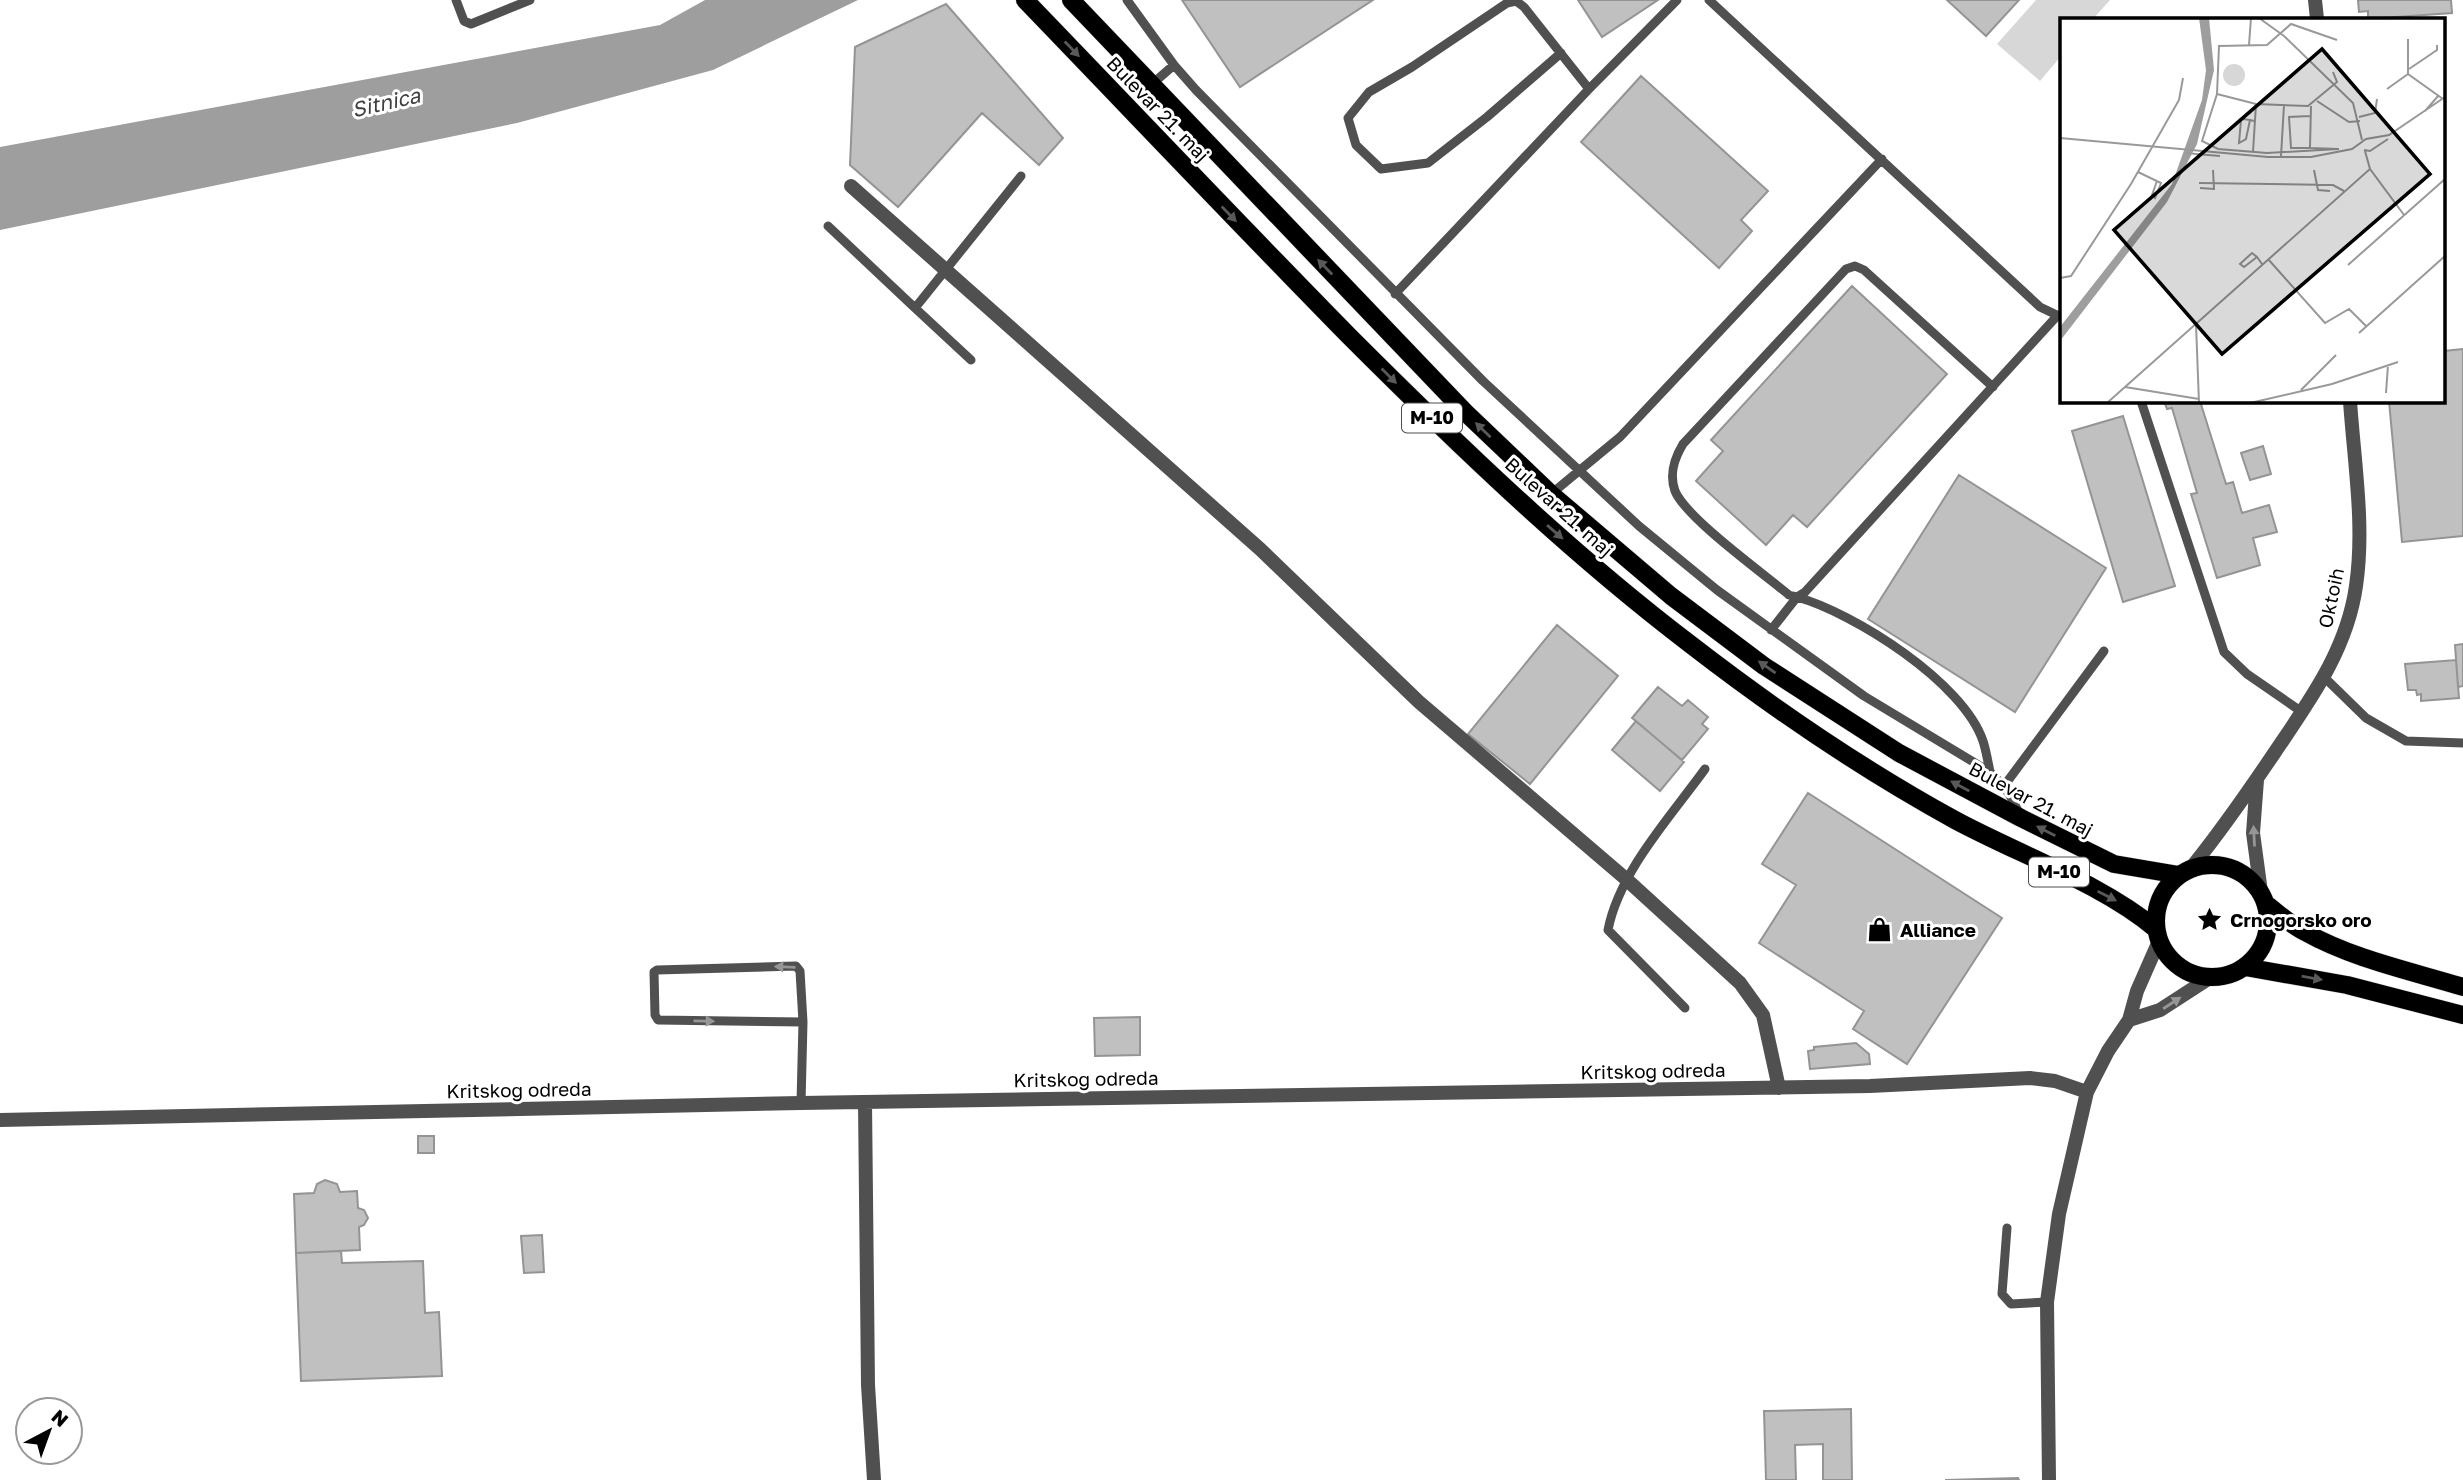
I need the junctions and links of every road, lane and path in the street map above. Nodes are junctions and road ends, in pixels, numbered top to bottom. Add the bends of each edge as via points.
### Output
1 (456, 0) edge
2 (530, 0) edge
3 (1025, 0) edge
4 (1071, 0) edge
5 (1127, 0) edge
6 (1677, 0) edge
7 (1709, 0) edge
8 (2315, 0) edge
9 (2317, 18) edge
10 (1561, 53) junction
11 (1174, 65) junction
12 (1151, 85) junction
13 (1589, 89) junction
14 (1882, 159) junction
15 (1021, 176) dead end
16 (851, 187) dead end
17 (828, 226) dead end
18 (947, 272) junction
19 (1395, 295) junction
20 (915, 308) junction
21 (2059, 317) edge
22 (971, 360) dead end
23 (1993, 387) junction
24 (2141, 402) edge
25 (2350, 402) edge
26 (1580, 470) junction
27 (1550, 494) junction
28 (1797, 597) junction
29 (1771, 630) junction
30 (2104, 651) dead end
31 (2324, 677) junction
32 (2302, 712) junction
33 (2463, 743) edge
34 (1705, 769) dead end
35 (1990, 772) junction
36 (2257, 779) junction
37 (2004, 786) junction
38 (2021, 818) junction
39 (2185, 872) junction
40 (1626, 879) junction
41 (2263, 898) junction
42 (2158, 935) junction
43 (2245, 968) junction
44 (2211, 977) junction
45 (2463, 987) edge
46 (1685, 1008) dead end
47 (2463, 1015) edge
48 (2129, 1020) junction
49 (803, 1022) junction
50 (1779, 1088) junction
51 (2087, 1091) junction
52 (865, 1102) junction
53 (801, 1103) junction
54 (0, 1120) edge
55 (2007, 1228) dead end
56 (2047, 1302) junction
57 (874, 1480) edge
58 (2049, 1480) edge

1 - 2 lane via 464,22 471,24
3 -> 42 main road, Bulevar 21. maj / M-10 via 1430,417 1611,581 1751,689 1887,781 2131,908
4 - 12 main road, Bulevar 21. maj / M-10
5 - 11 lane
6 - 13 lane
7 - 14 lane
8 - 9 street
10 - 10 lane via 1524,7 1516,1 1507,3 1369,92 1348,118 1356,145 1381,169 1428,163
10 - 13 lane
11 - 12 lane
11 - 19 lane
27 -> 12 main road, Bulevar 21. maj / M-10 via 1465,412
13 - 19 lane
14 - 21 lane via 2040,307
14 - 26 lane via 1620,437
15 - 18 lane
16 - 18 street
17 - 20 lane
18 - 20 lane
18 - 40 street via 1260,549 1419,702
19 - 26 lane
20 - 22 lane
21 - 23 lane
23 - 28 lane
23 - 28 lane via 1864,270 1846,268 1683,444 1673,464 1675,491 1682,504
24 - 32 lane via 2224,652
25 - 31 street, Oktoih via 2358,570 2343,638
26 - 27 lane
26 - 29 lane via 1648,534
38 -> 27 main road, Bulevar 21. maj / M-10 via 1899,753 1776,674 1671,596
28 - 29 lane
28 - 35 lane via 1861,626 1932,675 1971,718 1983,739
29 - 35 lane via 1864,696
30 - 37 lane
31 - 32 street, Oktoih
31 - 33 lane via 2367,718 2406,741
32 - 36 street, Oktoih
34 - 40 lane
35 - 37 lane
36 - 39 street, Oktoih via 2228,823
41 -> 36 street, Oktoih via 2253,833
37 - 38 lane
39 -> 38 main road, Bulevar 21. maj / M-10 via 2114,864
39 - 41 main road, M-10 via 2205,865 2237,870
39 - 42 main road via 2160,899
40 - 46 lane via 1611,910 1608,930
40 - 50 street via 1740,983 1763,1015
41 - 43 main road via 2269,921 2266,939
41 - 45 main road, M-10 via 2303,932 2327,943
42 - 44 main road, M-10 via 2165,952 2178,965
42 - 48 street
43 - 44 main road
43 -> 47 main road via 2347,985
48 -> 44 street via 2160,1010
48 - 51 street
49 -> 49 lane via 796,966 654,972 658,1020
49 - 53 lane
50 - 51 street, Kritskog odreda via 2021,1078 2055,1081
50 - 52 street, Kritskog odreda
51 - 56 street via 2059,1214
52 - 53 street, Kritskog odreda
52 - 57 street via 868,1385
53 - 54 street, Kritskog odreda
55 - 56 lane via 2002,1294 2011,1304
56 - 58 street

